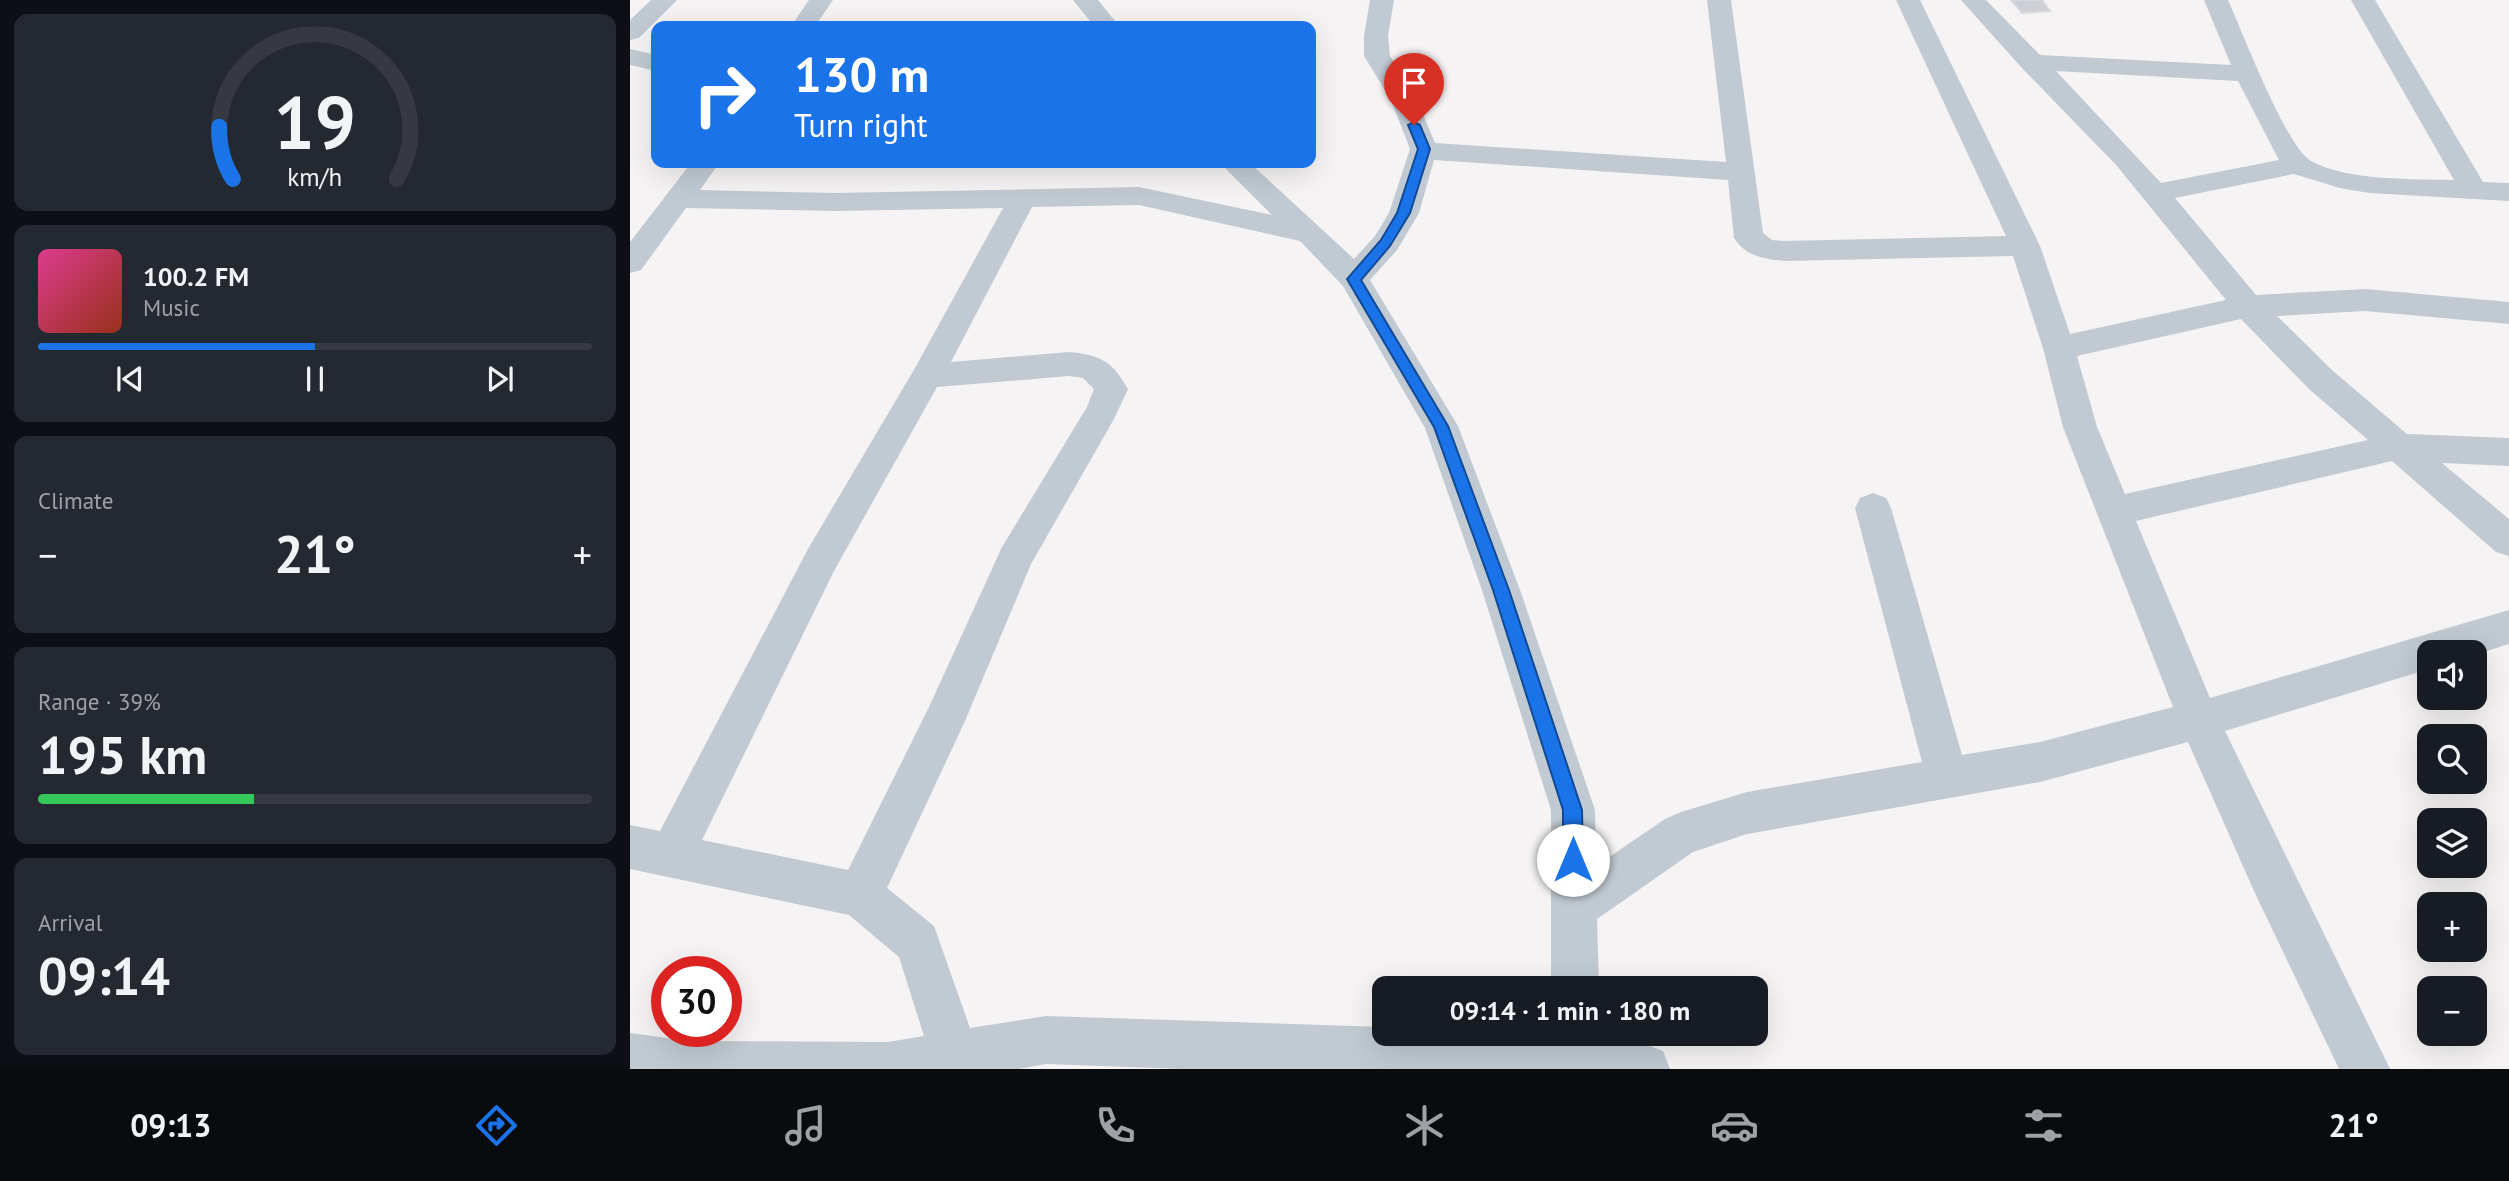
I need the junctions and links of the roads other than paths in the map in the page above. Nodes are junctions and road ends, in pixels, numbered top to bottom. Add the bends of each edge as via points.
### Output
1 (665, 0) edge
2 (821, 0) edge
3 (1085, 0) edge
4 (1382, 0) edge
5 (1718, 0) edge
6 (1908, 0) edge
7 (1973, 0) edge
8 (2216, 0) edge
9 (2362, 0) edge
10 (806, 21) edge
11 (1103, 21) edge
12 (630, 33) edge
13 (630, 57) edge
14 (651, 62) edge
15 (2030, 62) junction
16 (2248, 74) junction
17 (1424, 149) junction
18 (2297, 165) junction
19 (701, 168) edge
20 (1239, 168) edge
21 (1740, 172) junction
22 (2473, 190) junction
23 (2509, 192) edge
24 (2155, 193) junction
25 (678, 199) junction
26 (1023, 200) junction
27 (1307, 233) junction
28 (2025, 246) junction
29 (631, 261) edge
30 (1354, 279) junction
31 (2248, 306) junction
32 (2509, 313) edge
33 (2059, 348) junction
34 (927, 376) junction
35 (2396, 447) junction
36 (2509, 452) edge
37 (1873, 508) dead end
38 (2116, 511) junction
39 (2509, 541) edge
40 (2509, 627) edge
41 (2199, 720) junction
42 (1947, 778) junction
43 (651, 851) edge
44 (860, 895) junction
45 (1573, 909) junction
46 (1575, 976) edge
47 (1372, 1044) edge
48 (1582, 1046) edge
49 (956, 1056) junction
50 (630, 1058) edge
51 (1638, 1069) edge
52 (2365, 1069) edge

1 - 12 street
2 - 10 street
3 - 11 street
4 - 17 street via 1377,56 1404,100
5 - 21 street
6 - 28 street
7 - 15 street
8 - 16 street
9 - 22 street
13 - 14 street
15 - 16 street
15 - 24 street via 2094,124
16 - 18 street
17 - 21 street
17 - 30 street via 1404,213 1386,243
18 - 22 street via 2337,178
18 - 24 street
19 - 25 street
20 - 27 street
21 - 28 street via 1749,239 1765,249
22 - 23 street
24 - 31 street
25 - 26 street
25 - 29 street
26 - 27 street via 1139,197
26 - 34 street
27 - 30 street
28 - 33 street
30 - 45 street via 1441,426 1501,590 1573,810
31 - 32 street via 2365,300
31 - 33 street
31 - 35 street
33 - 38 street via 2080,427
34 - 43 street
34 - 44 street via 1069,364 1092,366 1104,375 1111,389 1015,558 944,721
35 - 36 street
35 - 38 street
35 - 39 street
37 - 42 street
38 - 41 street
40 - 41 street
41 - 42 street via 2040,762
41 - 52 street
42 - 45 street via 1747,813 1681,834
43 - 44 street
44 - 49 street via 918,942
45 - 46 street
47 - 49 street via 1046,1041
48 - 51 street
49 - 50 street via 888,1067 690,1066

